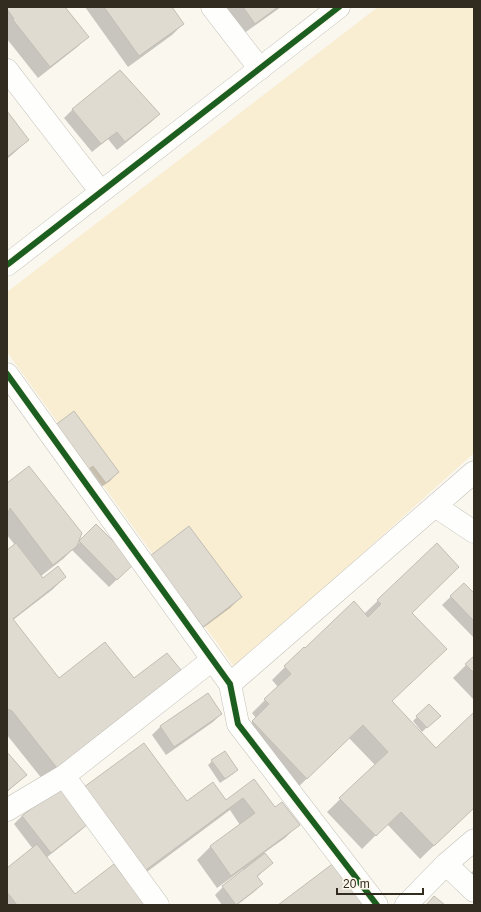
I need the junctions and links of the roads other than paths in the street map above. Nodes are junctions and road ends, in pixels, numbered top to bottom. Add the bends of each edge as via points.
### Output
1 (212, 7) edge
2 (339, 7) edge
3 (260, 69) junction
4 (7, 70) edge
5 (101, 192) junction
6 (7, 265) edge
7 (7, 374) edge
8 (474, 472) edge
9 (435, 506) junction
10 (474, 532) edge
11 (212, 660) junction
12 (230, 684) junction
13 (64, 776) junction
14 (7, 810) edge
15 (474, 840) edge
16 (446, 864) junction
17 (474, 890) edge
18 (158, 905) edge
19 (378, 905) edge
20 (406, 905) edge

1 - 3 street
2 - 3 street
3 - 5 street
4 - 5 street
5 - 6 street
7 - 11 street
8 - 9 street
9 - 10 street
9 - 12 street
11 - 12 street
11 - 13 street
12 - 19 street via 238,724
13 - 14 street
13 - 18 street
15 - 16 street
16 - 17 street
16 - 20 street

